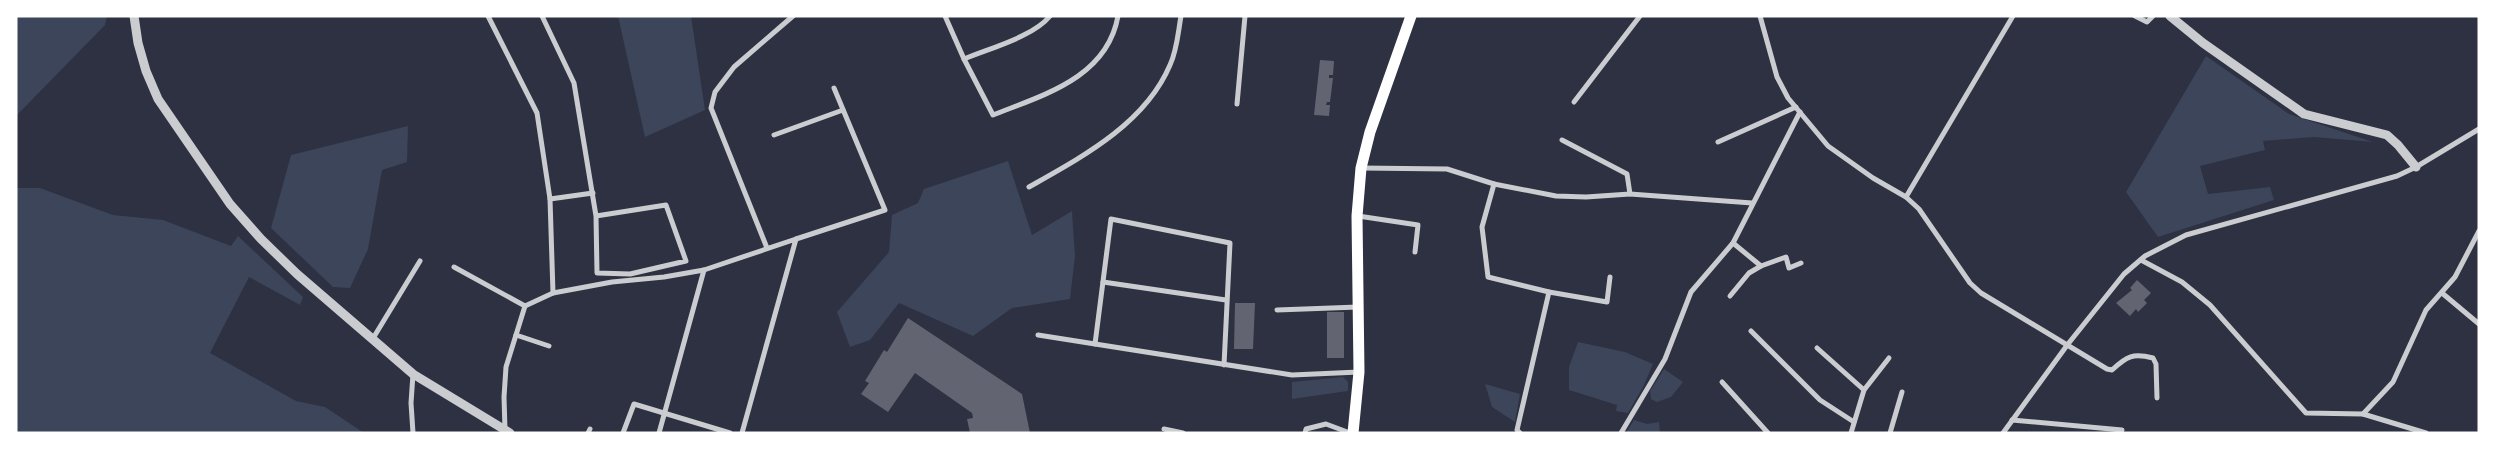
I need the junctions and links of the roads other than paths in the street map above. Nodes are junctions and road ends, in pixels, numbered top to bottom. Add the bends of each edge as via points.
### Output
1 (134, 16) edge
2 (488, 16) edge
3 (542, 16) edge
4 (793, 16) edge
5 (945, 16) edge
6 (1050, 16) edge
7 (1118, 16) edge
8 (1181, 16) edge
9 (1245, 16) edge
10 (1640, 16) edge
11 (1760, 16) edge
12 (2013, 16) edge
13 (2135, 16) edge
14 (2153, 16) edge
15 (2170, 16) edge
16 (1406, 18) edge
17 (964, 59) junction
18 (834, 88) dead end
19 (1574, 102) dead end
20 (1236, 104) dead end
21 (843, 110) junction
22 (1798, 110) junction
23 (2479, 129) edge
24 (774, 135) dead end
25 (1562, 140) dead end
26 (1718, 142) dead end
27 (2416, 167) junction
28 (1361, 168) junction
29 (1494, 184) junction
30 (1029, 187) dead end
31 (593, 193) junction
32 (1630, 194) junction
33 (1906, 197) junction
34 (550, 199) junction
35 (1752, 203) junction
36 (596, 216) junction
37 (1358, 216) junction
38 (2479, 231) edge
39 (796, 239) junction
40 (1733, 243) junction
41 (767, 248) junction
42 (1415, 252) dead end
43 (2140, 260) junction
44 (420, 261) dead end
45 (1801, 263) dead end
46 (1761, 266) junction
47 (454, 267) dead end
48 (704, 270) junction
49 (1610, 277) dead end
50 (1103, 282) junction
51 (1549, 292) junction
52 (2442, 292) junction
53 (553, 294) junction
54 (1730, 296) dead end
55 (1226, 300) junction
56 (525, 306) junction
57 (1358, 306) junction
58 (1277, 310) dead end
59 (2479, 324) edge
60 (1751, 331) dead end
61 (516, 335) junction
62 (1038, 335) dead end
63 (372, 340) junction
64 (1095, 344) junction
65 (2068, 344) junction
66 (549, 346) dead end
67 (1817, 348) dead end
68 (1889, 358) dead end
69 (1224, 365) junction
70 (1359, 372) junction
71 (413, 374) junction
72 (1722, 382) dead end
73 (1864, 390) junction
74 (1902, 392) dead end
75 (2157, 398) dead end
76 (664, 414) junction
77 (2363, 414) junction
78 (2012, 420) junction
79 (1854, 422) junction
80 (1164, 429) dead end
81 (2122, 430) dead end
82 (508, 431) edge
83 (413, 433) edge
84 (623, 433) edge
85 (659, 433) edge
86 (730, 433) edge
87 (742, 433) edge
88 (1183, 433) edge
89 (1305, 433) edge
90 (1352, 433) edge
91 (1520, 433) edge
92 (1621, 433) edge
93 (1768, 433) edge
94 (1851, 433) edge
95 (1890, 433) edge
96 (2003, 433) edge
97 (2426, 433) edge

1 - 63 street via 146,71 158,99 230,204 297,274
2 - 34 street via 537,113
3 - 31 street via 574,83
4 - 41 street via 734,67 714,92 712,108
5 - 17 street
6 - 17 street via 1028,33
7 - 17 street via 1113,37 1083,74 1066,86 993,115
8 - 30 street via 1170,65 1138,112 1085,154
9 - 20 street
10 - 19 street
11 - 22 street via 1777,77
12 - 33 street
13 - 14 street via 2147,22
15 - 27 street via 2304,114 2387,135
16 - 28 main road
18 - 21 street
21 - 24 street
21 - 39 street via 885,210
22 - 26 street
22 - 33 street via 1828,146
22 - 35 street
23 - 27 street
25 - 32 street via 1627,174
27 - 43 street via 2398,176 2186,235
28 - 29 street via 1447,169
28 - 37 main road
29 - 32 street via 1556,196
29 - 51 street via 1482,227 1488,277
31 - 34 street
31 - 36 street
32 - 35 street
33 - 65 street via 1919,209 1970,283 1981,293
34 - 53 street
35 - 40 street
36 - 36 street via 597,273 630,274 686,261 666,205
37 - 42 street via 1418,225
37 - 57 main road
38 - 52 street
39 - 41 street
39 - 87 street
40 - 46 street
40 - 92 street via 1691,292 1665,359
41 - 48 street
43 - 65 street via 2124,274
43 - 77 street via 2182,282 2210,305 2306,413
44 - 63 street
45 - 46 street via 1789,268 1786,257
46 - 54 street via 1749,272
47 - 56 street
48 - 53 street via 612,282
48 - 76 street
49 - 51 street via 1607,302
50 - 55 street
50 - 55 street via 1111,220 1230,243
50 - 64 street
51 - 91 street via 1516,430
52 - 59 street
52 - 77 street via 2426,310 2393,382
53 - 56 street
55 - 69 street
56 - 61 street
57 - 58 street
57 - 70 main road
60 - 79 street via 1820,400
61 - 66 street
61 - 82 street via 506,367 504,397
62 - 64 street
63 - 71 street
64 - 69 street
65 - 75 street via 2112,370 2126,357 2142,355 2153,358
65 - 78 street
67 - 73 street
68 - 73 street
69 - 70 street via 1292,375
70 - 90 main road
71 - 82 street
71 - 83 street
72 - 93 street
73 - 79 street
74 - 95 street
76 - 84 street via 634,404
76 - 85 street
76 - 86 street
77 - 97 street
78 - 81 street
78 - 96 street
79 - 94 street
80 - 88 street
89 - 90 street via 1326,424

